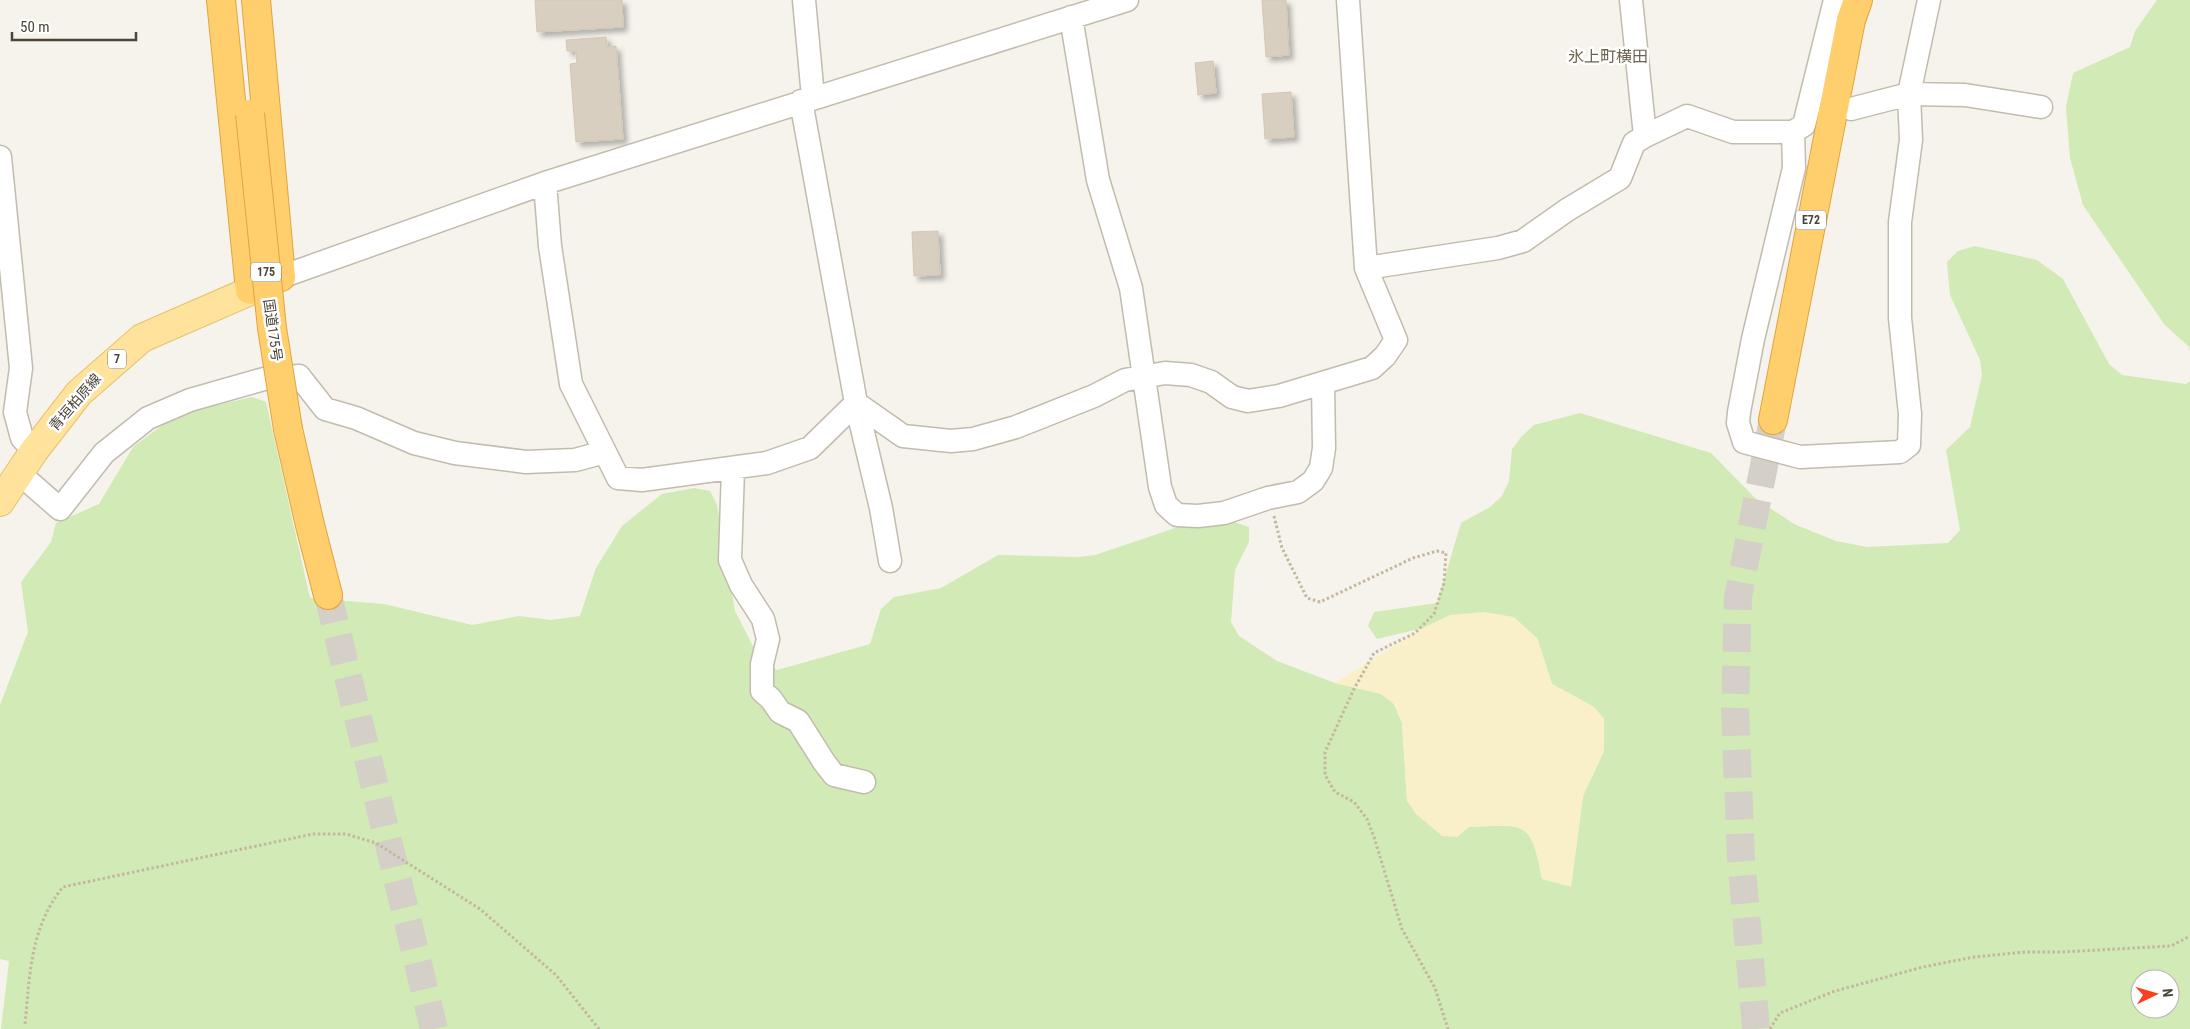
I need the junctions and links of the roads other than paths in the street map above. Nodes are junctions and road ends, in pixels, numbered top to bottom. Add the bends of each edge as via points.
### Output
1 (221, 0) edge
2 (239, 0) edge
3 (256, 0) edge
4 (804, 0) edge
5 (1127, 0) edge
6 (1348, 0) edge
7 (1631, 0) edge
8 (1929, 0) edge
9 (1848, 7) edge
10 (1072, 17) junction
11 (1909, 94) junction
12 (807, 99) junction
13 (2041, 107) dead end
14 (1851, 109) dead end
15 (1793, 132) junction
16 (1644, 136) junction
17 (0, 157) edge
18 (545, 183) junction
19 (1366, 268) junction
20 (281, 278) junction
21 (250, 290) junction
22 (7, 292) edge
23 (1146, 376) junction
24 (1323, 383) junction
25 (856, 403) junction
26 (1773, 420) tunnel mouth
27 (34, 451) junction
28 (605, 452) junction
29 (733, 469) junction
30 (20, 474) junction
31 (0, 502) edge
32 (890, 561) dead end
33 (328, 595) tunnel mouth
34 (864, 782) dead end

1 - 21 highway, 175
2 - 33 highway, 国道175号 / 175, bridge via 272,328 288,429
3 - 20 highway, 175
4 - 12 street
5 - 10 street
6 - 19 street
7 - 16 street
8 - 11 street
9 - 15 street via 1804,125
9 - 26 highway, E72
10 - 12 street
10 - 23 street via 1098,180 1131,288
11 - 13 street via 1965,95
11 - 14 street
11 - 15 street via 1911,140 1900,222 1899,263 1900,318 1910,414 1909,445 1900,452 1800,457 1744,442 1738,423 1739,412 1794,168
12 - 18 street
12 - 25 street
15 - 16 street via 1733,132 1687,116
16 - 19 street via 1634,143 1620,178 1523,241 1498,248
17 - 22 street
18 - 20 street
18 - 28 street via 550,246 571,384
19 - 24 street via 1396,340 1372,368
20 - 21 main road, 青垣柏原線 / 7
21 - 27 main road, 青垣柏原線 / 7 via 142,338 79,393
22 - 27 street via 21,368 15,412 22,438
23 - 24 street via 1165,373 1191,375 1211,382 1232,397 1248,401
23 - 24 street via 1160,487 1166,505 1177,515 1198,516 1224,513 1298,492 1313,481 1321,468 1324,448
23 - 25 street via 1125,380 1016,427 973,439 952,441 903,436
25 - 29 street via 810,448 766,463
25 - 32 street
27 - 30 main road, 青垣柏原線 / 7
28 - 29 street via 618,478 642,480
28 - 30 street via 575,460 526,462 455,453 414,442 325,409 299,376 264,379 190,400 148,418 104,453 60,509
29 - 34 street via 730,560 741,585 763,619 768,639 762,664 762,691 780,712 798,721 834,774
30 - 31 main road, 青垣柏原線 / 7

